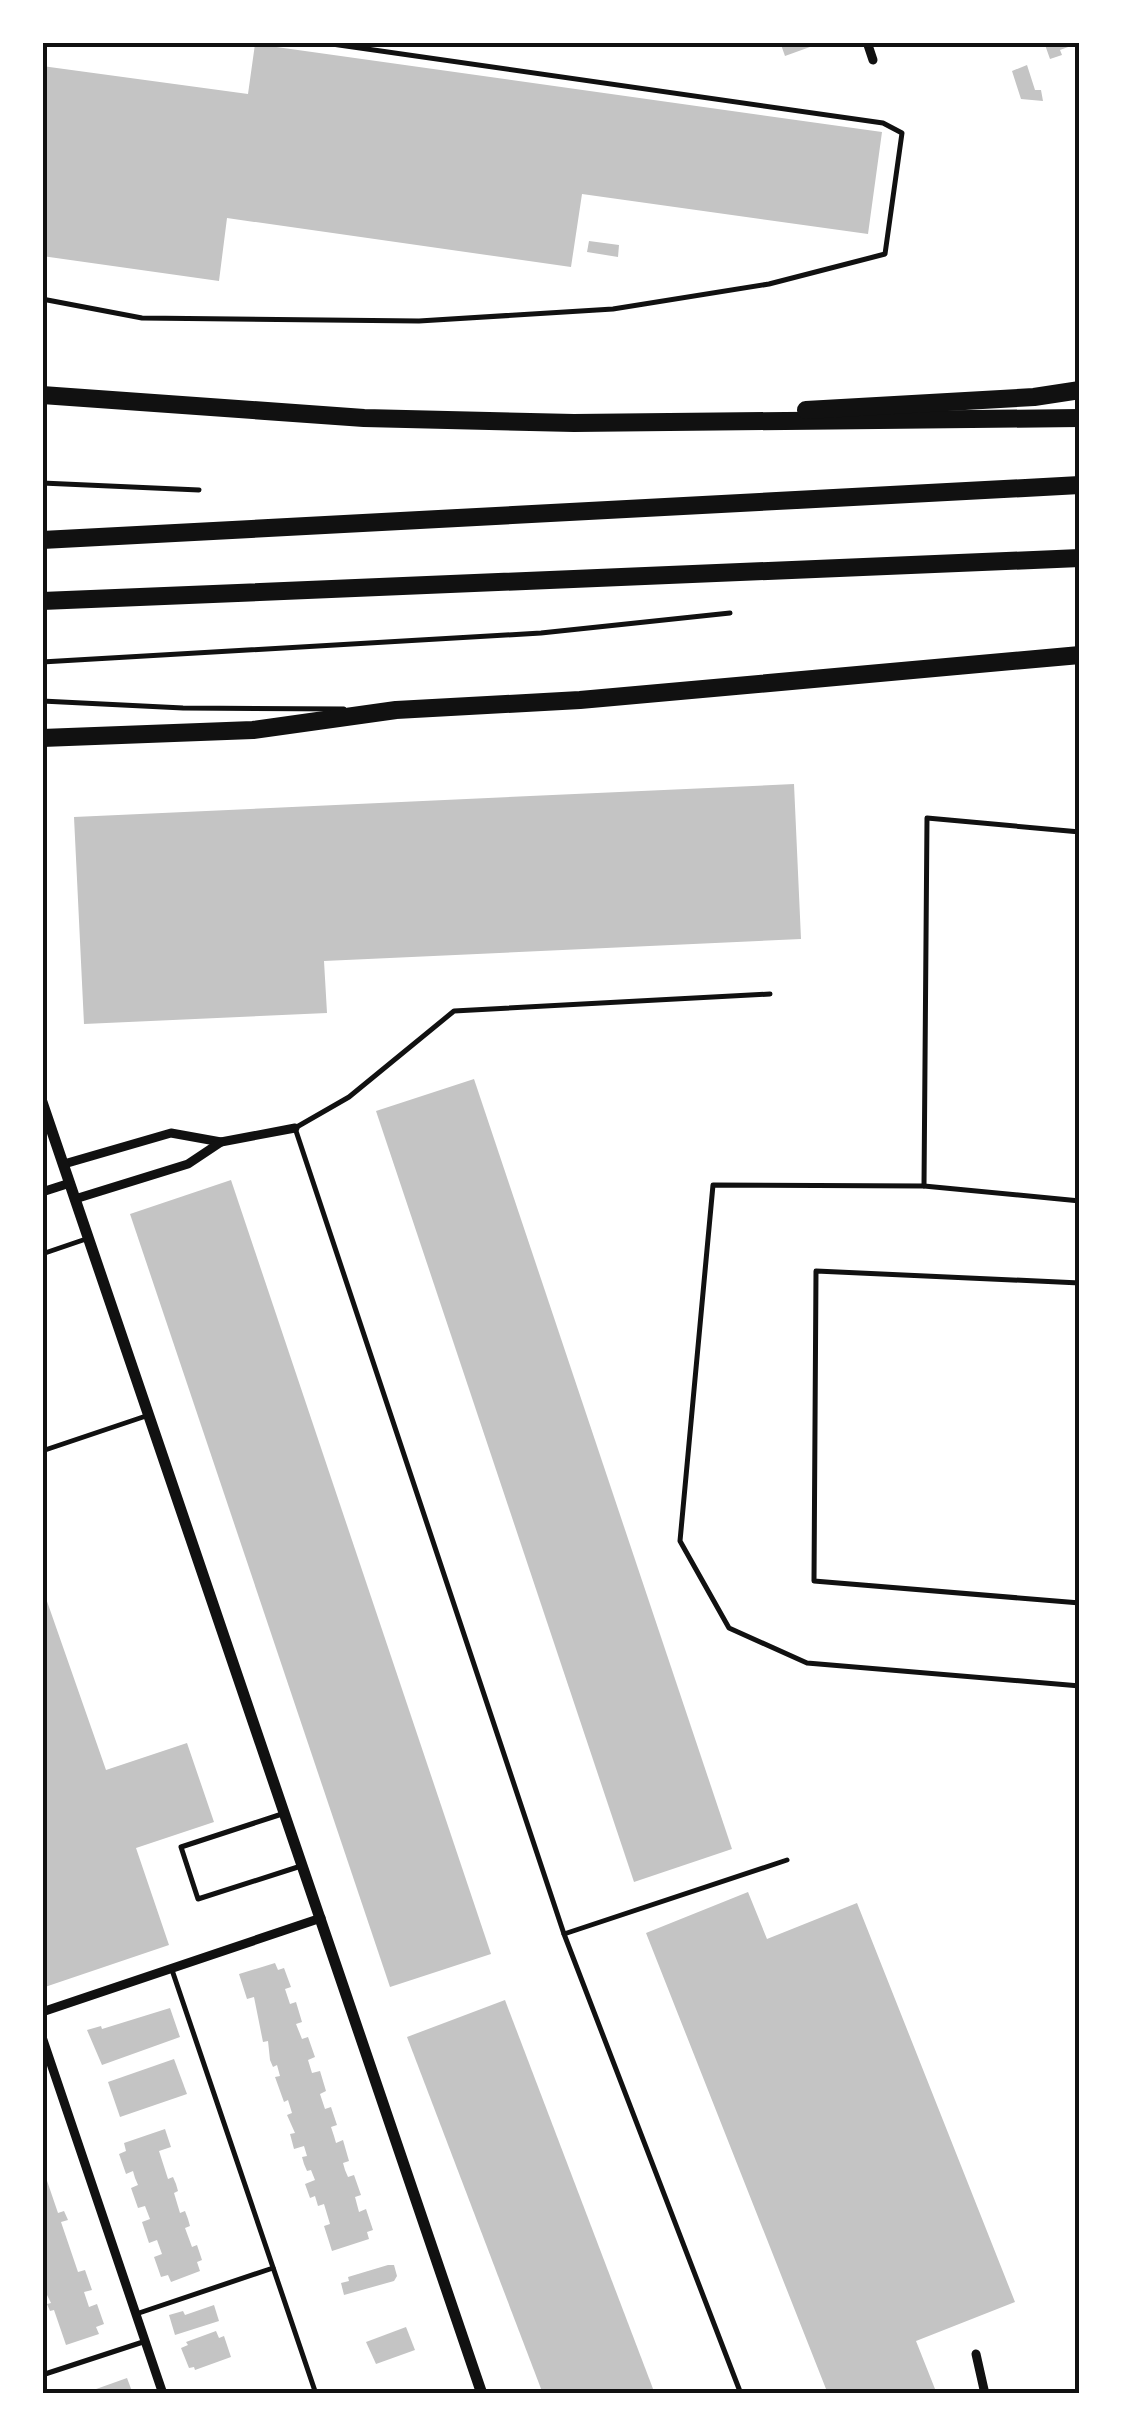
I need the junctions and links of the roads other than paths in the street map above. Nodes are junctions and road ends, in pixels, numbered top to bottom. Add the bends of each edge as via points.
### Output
1 (318, 42) edge
2 (867, 42) edge
3 (873, 60) dead end
4 (42, 298) edge
5 (1080, 390) edge
6 (42, 396) edge
7 (1080, 418) edge
8 (574, 423) junction
9 (42, 484) edge
10 (1080, 485) edge
11 (199, 490) dead end
12 (42, 540) edge
13 (1080, 558) edge
14 (42, 601) edge
15 (730, 614) dead end
16 (1080, 655) edge
17 (42, 662) edge
18 (42, 701) edge
19 (396, 710) junction
20 (42, 738) edge
21 (1080, 832) edge
22 (770, 994) dead end
23 (42, 1102) edge
24 (45, 1120) edge
25 (295, 1128) junction
26 (222, 1142) junction
27 (64, 1164) junction
28 (70, 1183) junction
29 (924, 1186) junction
30 (42, 1192) edge
31 (76, 1199) junction
32 (1080, 1202) edge
33 (89, 1238) junction
34 (42, 1254) edge
35 (1080, 1283) edge
36 (149, 1415) junction
37 (42, 1451) edge
38 (1080, 1602) edge
39 (1080, 1686) edge
40 (284, 1813) junction
41 (787, 1860) dead end
42 (302, 1865) junction
43 (320, 1918) junction
44 (564, 1934) junction
45 (171, 1968) junction
46 (42, 2012) edge
47 (42, 2037) edge
48 (273, 2268) junction
49 (136, 2314) junction
50 (146, 2341) junction
51 (976, 2354) dead end
52 (42, 2375) edge
53 (164, 2394) edge
54 (316, 2394) edge
55 (482, 2394) edge
56 (742, 2394) edge
57 (985, 2394) edge

1 - 4 lane via 883,124 902,133 885,254 770,284 613,309 419,321 142,318
2 - 3 street
5 - 8 highway
6 - 8 highway via 364,418
7 - 8 highway
9 - 11 lane
10 - 12 highway
13 - 14 highway
15 - 17 lane via 542,633
16 - 19 highway
18 - 19 lane
19 - 20 highway via 253,730
21 - 29 lane via 927,818
22 - 25 lane via 454,1011 349,1097
23 - 24 street
24 - 27 street
25 - 26 street
25 - 44 lane
26 - 27 street via 171,1133
26 - 31 street via 188,1164
27 - 28 street
28 - 30 street
28 - 31 street
29 - 32 lane
29 - 39 lane via 713,1185 680,1541 729,1628 807,1663
31 - 33 street
33 - 34 lane
33 - 36 street
35 - 38 lane via 816,1271 814,1562 814,1581
36 - 37 lane
36 - 40 street
40 - 42 street
40 - 42 lane via 181,1846 198,1899
41 - 44 lane
42 - 43 street
43 - 45 street
43 - 55 street
44 - 56 lane
45 - 46 street
45 - 48 lane
47 - 49 street
48 - 49 lane
48 - 54 lane
49 - 50 street
50 - 52 lane
50 - 53 street
51 - 57 street

